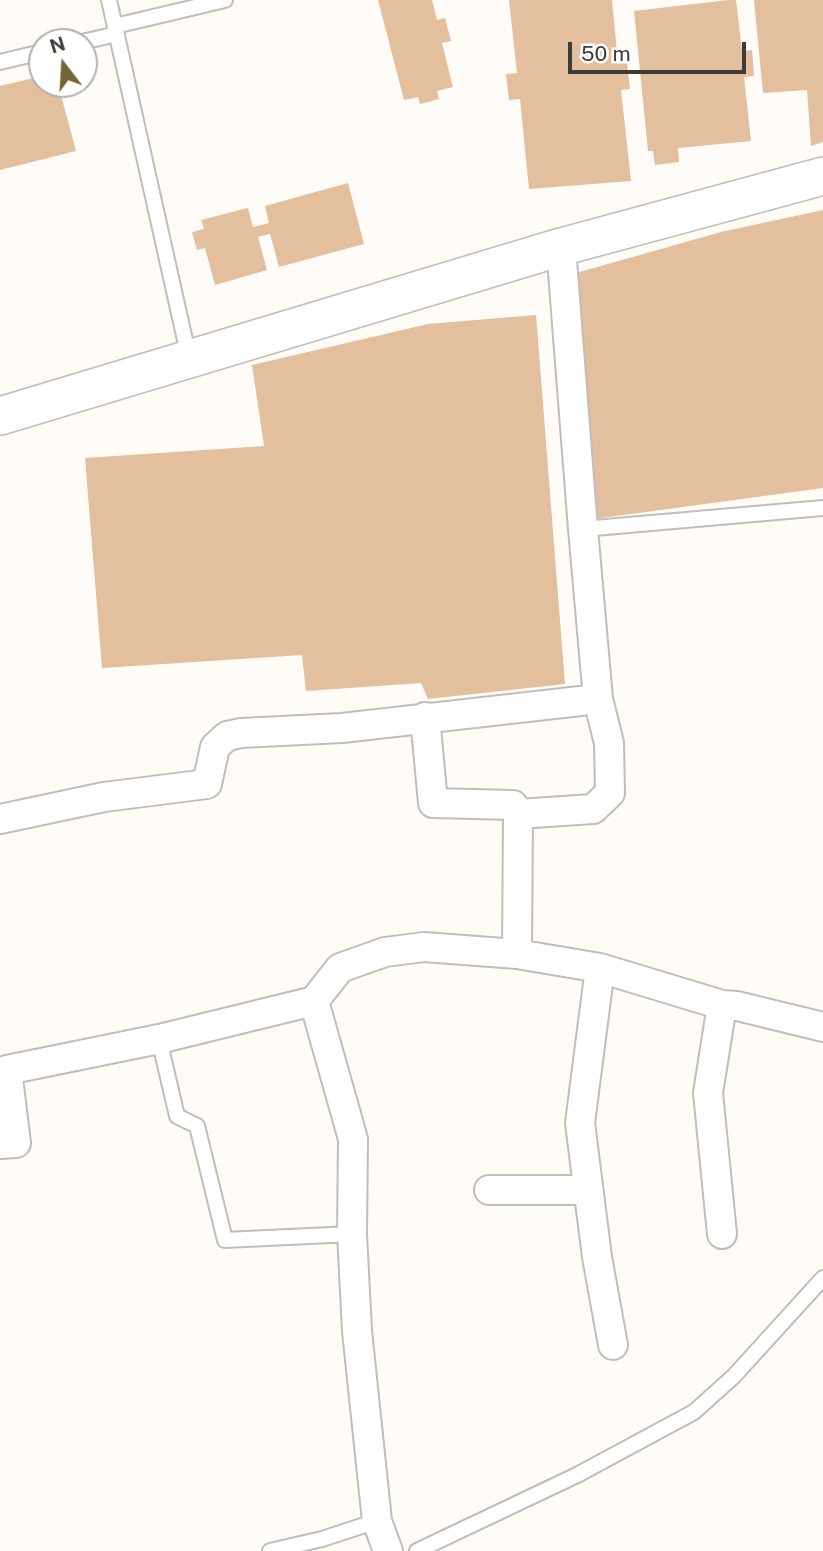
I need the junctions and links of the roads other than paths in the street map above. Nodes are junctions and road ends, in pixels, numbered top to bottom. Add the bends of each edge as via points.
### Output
1 (109, 0) edge
2 (225, 0) edge
3 (116, 30) junction
4 (98, 36) edge
5 (28, 55) edge
6 (0, 62) edge
7 (823, 176) edge
8 (561, 247) junction
9 (190, 359) junction
10 (0, 416) edge
11 (823, 508) edge
12 (583, 529) junction
13 (598, 699) junction
14 (425, 717) junction
15 (518, 814) junction
16 (0, 818) edge
17 (517, 954) junction
18 (600, 968) junction
19 (314, 1001) junction
20 (722, 1006) junction
21 (823, 1027) edge
22 (159, 1039) junction
23 (4, 1058) edge
24 (0, 1144) edge
25 (489, 1190) dead end
26 (589, 1190) junction
27 (352, 1234) junction
28 (722, 1234) dead end
29 (823, 1278) edge
30 (613, 1345) dead end
31 (377, 1521) junction
32 (270, 1551) edge
33 (388, 1551) edge
34 (417, 1551) edge

1 - 3 lane
2 - 3 lane
3 - 4 lane
3 - 9 lane
5 - 6 lane
7 - 8 street
8 - 9 street
8 - 12 street
9 - 10 street
11 - 12 lane
12 - 13 street
13 - 14 street
13 - 15 street via 609,743 610,793 593,809
14 - 15 street via 433,803 513,805
14 - 16 street via 227,736 215,747 207,784 104,797
15 - 17 street
17 - 18 street
17 - 19 street via 424,947 385,952 341,968
18 - 20 street
18 - 26 street via 580,1123
19 - 22 street
19 - 27 street via 353,1139
20 - 21 street
20 - 28 street via 708,1093
22 - 23 street
22 - 27 lane via 177,1116 197,1126 225,1240
23 - 24 street via 16,1143
25 - 26 street
26 - 30 street
27 - 31 street
29 - 34 lane via 734,1376 694,1412 577,1475
31 - 32 lane
31 - 33 street

